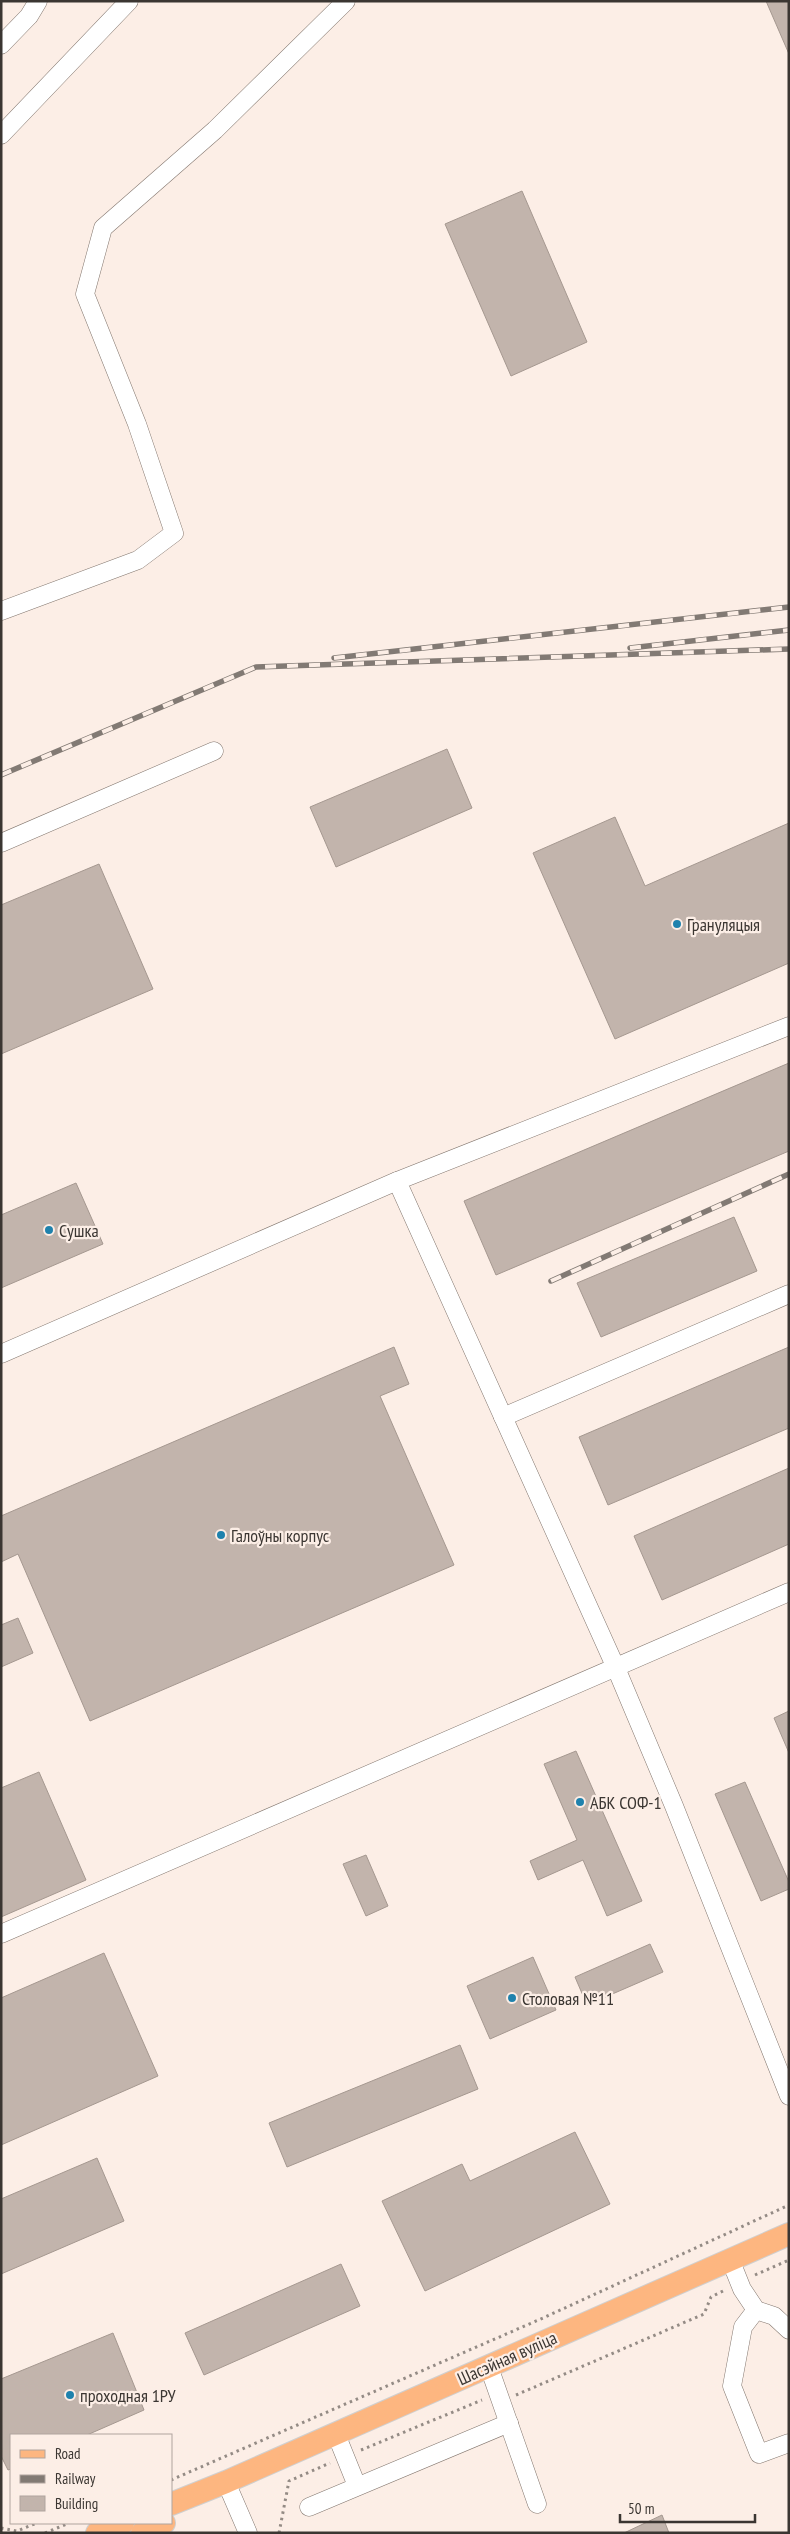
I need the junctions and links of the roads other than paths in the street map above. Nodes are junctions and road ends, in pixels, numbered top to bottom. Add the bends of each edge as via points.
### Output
1 (38, 1) edge
2 (130, 1) edge
3 (346, 1) edge
4 (1, 45) edge
5 (1, 135) edge
6 (1, 612) edge
7 (214, 751) dead end
8 (1, 843) edge
9 (789, 1026) edge
10 (397, 1182) junction
11 (789, 1294) edge
12 (1, 1354) edge
13 (503, 1417) junction
14 (789, 1592) edge
15 (616, 1668) junction
16 (1, 1934) edge
17 (789, 2096) edge
18 (789, 2234) edge
19 (730, 2259) junction
20 (756, 2310) junction
21 (789, 2330) edge
22 (489, 2366) junction
23 (509, 2423) junction
24 (336, 2434) junction
25 (789, 2443) edge
26 (226, 2482) junction
27 (358, 2486) junction
28 (172, 2504) edge
29 (537, 2504) dead end
30 (309, 2507) dead end
31 (172, 2518) edge
32 (120, 2524) edge
33 (162, 2524) edge
34 (97, 2533) edge
35 (142, 2533) edge
36 (248, 2533) edge

1 - 4 lane via 29,16
2 - 5 lane
3 - 6 lane via 215,130 103,228 85,294 137,424 174,533 138,560
7 - 8 lane
9 - 10 lane
10 - 12 lane
10 - 13 lane
11 - 13 lane
13 - 15 lane
14 - 15 lane
15 - 16 lane
15 - 17 lane
18 - 19 main road, Шасэйная вуліца
19 - 20 lane
19 - 22 main road, Шасэйная вуліца
20 - 21 lane via 774,2316
20 - 25 lane via 743,2327 732,2386 759,2454
22 - 23 lane
22 - 24 main road, Шасэйная вуліца
23 - 27 lane
23 - 29 lane
24 - 26 main road, Шасэйная вуліца
24 - 27 lane
26 - 28 main road
26 - 31 main road
26 - 36 lane
27 - 30 lane
32 - 34 main road
33 - 35 main road

